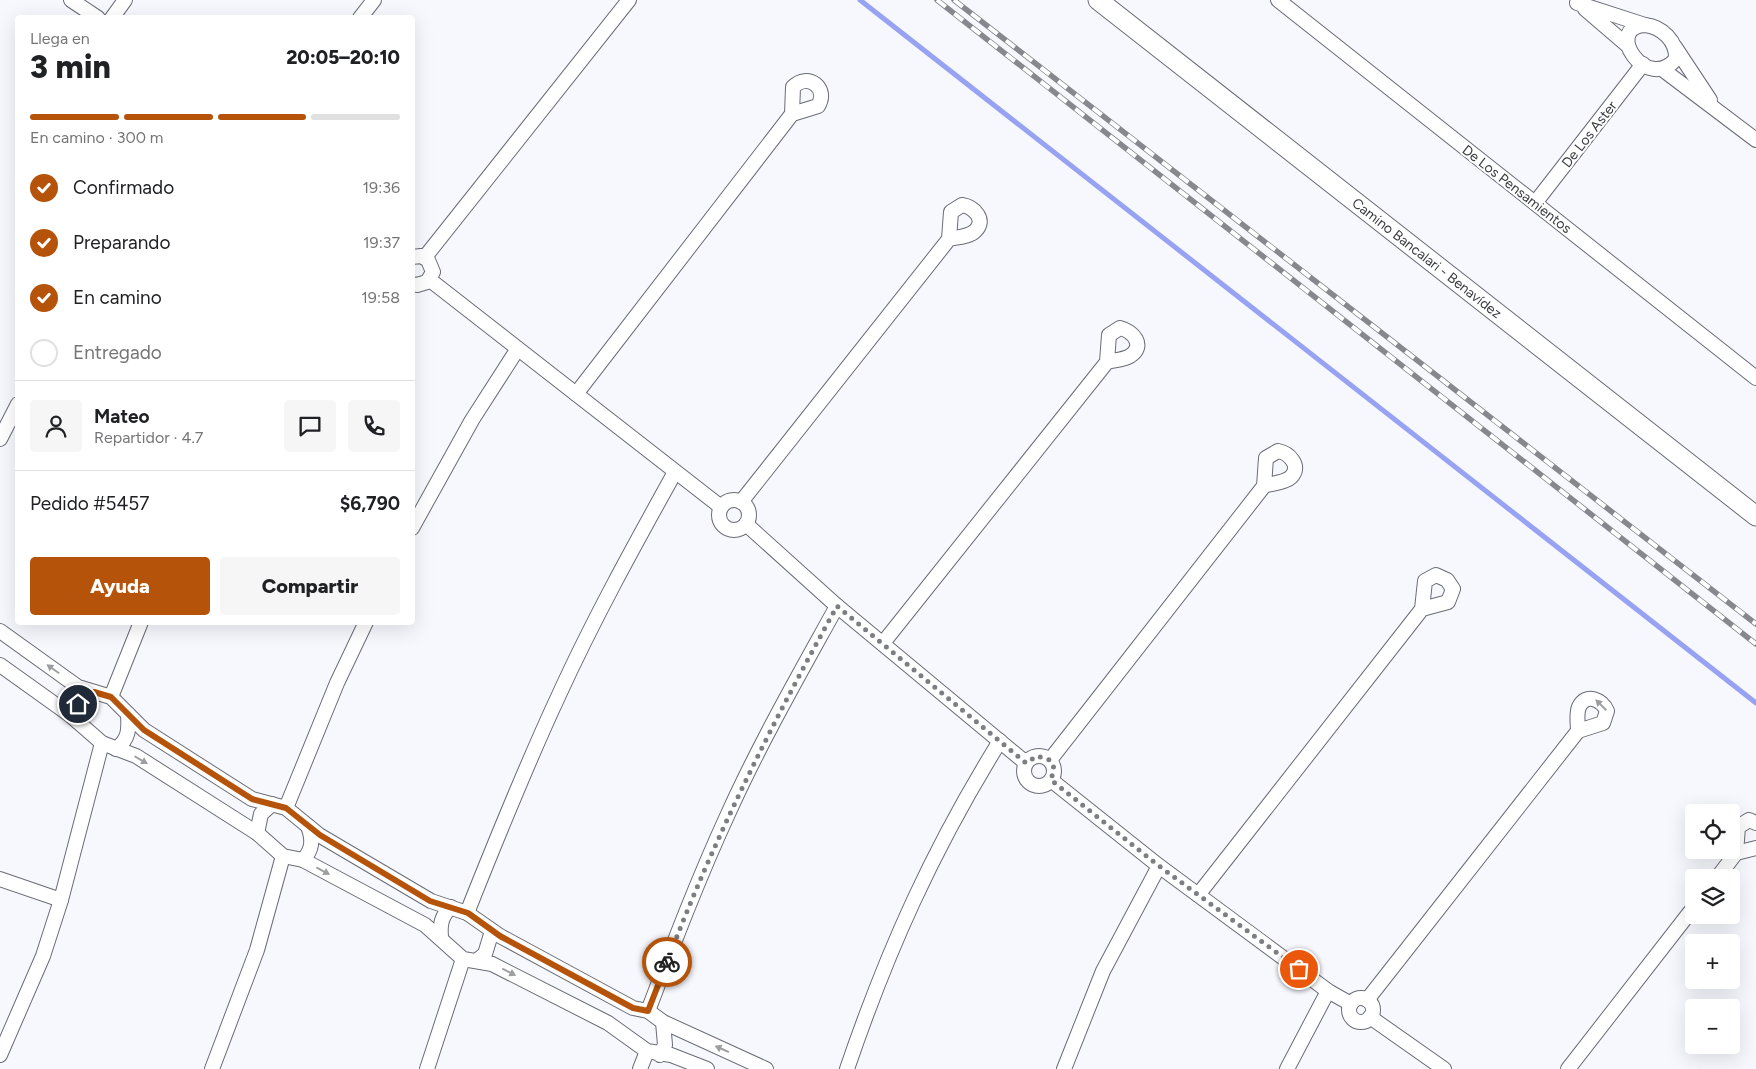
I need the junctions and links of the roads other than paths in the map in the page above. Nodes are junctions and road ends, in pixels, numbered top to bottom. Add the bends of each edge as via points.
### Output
1 (71, 0) edge
2 (124, 0) edge
3 (374, 0) edge
4 (629, 0) edge
5 (1098, 0) edge
6 (1278, 0) edge
7 (1575, 2) edge
8 (94, 15) edge
9 (114, 15) edge
10 (362, 15) edge
11 (1645, 25) junction
12 (1673, 42) junction
13 (1627, 45) junction
14 (1643, 64) junction
15 (1662, 69) junction
16 (1716, 109) junction
17 (792, 114) dead end
18 (1756, 140) edge
19 (1535, 203) junction
20 (948, 239) dead end
21 (419, 257) edge
22 (430, 280) junction
23 (415, 284) edge
24 (517, 350) junction
25 (1106, 362) dead end
26 (1756, 378) edge
27 (576, 394) junction
28 (15, 410) edge
29 (0, 439) edge
30 (675, 472) junction
31 (1264, 486) dead end
32 (741, 502) junction
33 (721, 507) junction
34 (1756, 516) edge
35 (415, 523) edge
36 (746, 524) junction
37 (837, 606) junction
38 (1422, 609) dead end
39 (140, 625) edge
40 (365, 625) edge
41 (0, 631) edge
42 (883, 643) junction
43 (0, 665) edge
44 (94, 692) junction
45 (111, 697) junction
46 (128, 714) junction
47 (78, 722) junction
48 (1578, 732) dead end
49 (1000, 740) junction
50 (102, 743) junction
51 (116, 749) junction
52 (1050, 760) junction
53 (1026, 763) junction
54 (1051, 780) junction
55 (272, 804) junction
56 (286, 808) junction
57 (1756, 823) edge
58 (308, 826) junction
59 (1740, 826) edge
60 (257, 833) junction
61 (1756, 848) edge
62 (1740, 852) edge
63 (283, 856) junction
64 (1731, 859) edge
65 (303, 860) junction
66 (1159, 866) junction
67 (1724, 869) edge
68 (0, 879) edge
69 (1198, 895) junction
70 (62, 900) junction
71 (451, 907) junction
72 (468, 913) junction
73 (1685, 919) edge
74 (492, 931) junction
75 (441, 937) junction
76 (470, 960) junction
77 (1328, 990) junction
78 (1366, 1000) junction
79 (1351, 1004) junction
80 (633, 1008) junction
81 (648, 1011) junction
82 (1370, 1018) junction
83 (663, 1022) junction
84 (622, 1031) junction
85 (646, 1051) junction
86 (0, 1055) edge
87 (660, 1055) junction
88 (212, 1069) edge
89 (427, 1069) edge
90 (640, 1069) edge
91 (707, 1069) edge
92 (766, 1069) edge
93 (847, 1069) edge
94 (1064, 1069) edge
95 (1287, 1069) edge
96 (1444, 1069) edge
97 (1568, 1069) edge

1 - 8 street
2 - 9 street
3 - 10 street
4 - 21 street
5 - 34 main road, Camino Bancalari - Benavídez
6 - 19 street, De Los Pensamientos
7 - 11 street
7 - 13 street
11 - 12 street via 1663,32
11 - 13 street via 1630,31
12 - 15 street via 1676,59
12 - 16 street
13 - 14 street via 1632,55
14 - 15 street
14 - 19 street, De Los Aster
15 - 16 street
16 - 18 street
17 - 27 street
19 - 26 street, De Los Pensamientos
20 - 32 street
21 - 22 street via 432,267
22 - 23 street via 422,285
22 - 24 street
24 - 27 street
24 - 35 street via 472,420
25 - 42 street
27 - 30 street
28 - 29 street
30 - 33 street
30 - 72 street via 612,586 558,696 514,794
31 - 52 street
32 - 33 street via 732,500
32 - 36 street via 749,512
33 - 36 street via 720,520 725,527 734,530
36 - 37 street
37 - 42 street
37 - 81 street via 767,734 728,814
38 - 69 street
39 - 45 street
40 - 56 street
44 -> 41 street via 78,687
42 - 49 street
43 - 47 street
44 - 45 street
44 - 47 street via 78,704
45 - 46 street
46 - 51 street via 126,741
46 - 55 street via 144,730 252,799
47 - 50 street
48 - 78 street
49 - 53 street
49 - 93 street via 967,794 910,904
50 - 51 street
50 - 70 street
51 -> 60 street via 136,756
52 - 53 street via 1037,756
52 - 54 street via 1054,768
53 - 54 street via 1025,776 1030,783 1039,786
54 - 66 street
55 - 56 street
55 - 60 street via 261,814
56 - 58 street
57 - 59 street via 1749,820
58 - 65 street via 312,844 310,853
58 - 71 street via 430,901
60 - 63 street
61 - 62 street
63 - 65 street
63 - 88 street via 257,950
64 - 67 street
65 -> 75 street via 425,925
66 - 69 street
66 - 94 street via 1103,971
68 - 70 street
69 - 77 street
70 - 86 street via 43,956
71 - 72 street
71 - 75 street via 440,924
72 - 74 street
73 - 97 street
74 - 76 street via 485,954
74 - 80 street
75 - 76 street
76 -> 84 street via 492,964
76 - 89 street
77 - 79 street
77 - 95 street
78 - 79 street via 1359,998
78 - 82 street via 1373,1008
79 - 82 street via 1349,1010 1354,1020 1365,1022
80 - 81 street
80 - 84 street via 623,1015 620,1022
81 - 83 street
82 - 96 street
83 - 87 street via 665,1045
92 -> 83 street
84 - 85 street
85 - 87 street
85 - 90 street
87 - 91 street via 679,1058

